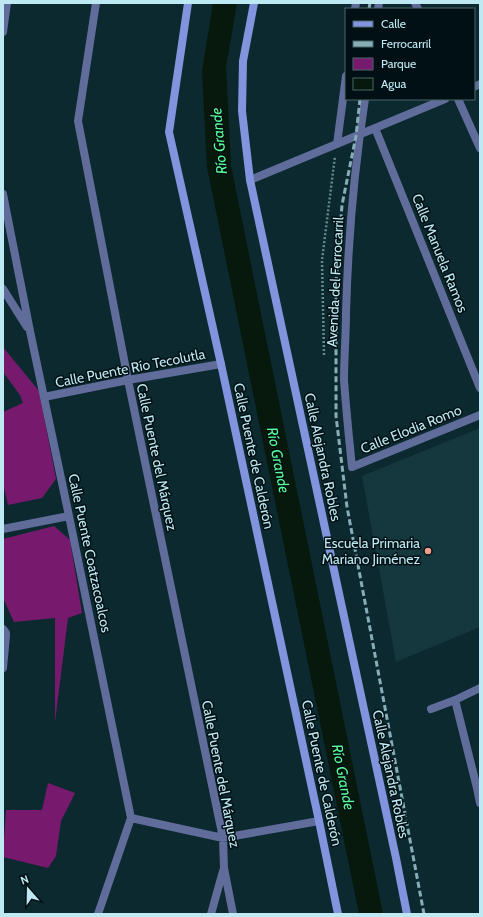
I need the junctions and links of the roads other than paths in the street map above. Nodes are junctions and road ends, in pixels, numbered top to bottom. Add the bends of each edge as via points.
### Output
1 (7, 3) edge
2 (96, 3) edge
3 (188, 3) edge
4 (254, 3) edge
5 (3, 32) edge
6 (345, 84) edge
7 (365, 100) edge
8 (443, 100) edge
9 (458, 100) edge
10 (375, 128) junction
11 (360, 134) junction
12 (337, 144) junction
13 (480, 148) edge
14 (250, 180) junction
15 (3, 194) edge
16 (3, 289) edge
17 (30, 331) junction
18 (221, 364) junction
19 (128, 380) junction
20 (480, 388) edge
21 (44, 397) junction
22 (480, 415) edge
23 (352, 468) joint
24 (69, 516) junction
25 (3, 529) edge
26 (3, 629) edge
27 (3, 668) edge
28 (480, 688) edge
29 (455, 700) junction
30 (431, 709) dead end
31 (479, 787) edge
32 (480, 803) edge
33 (131, 818) junction
34 (319, 821) junction
35 (223, 838) junction
36 (224, 868) junction
37 (98, 914) edge
38 (210, 914) edge
39 (233, 914) edge
40 (338, 914) edge
41 (407, 914) edge

1 - 5 street
2 - 19 street, Calle Puente del Márquez via 78,121
3 - 18 main road, Calle Puente de Calderón via 169,132
4 - 14 main road, Calle Alejandra Robles via 243,61 242,111
6 - 12 street
7 - 11 street, Avenida del Ferrocarril
8 - 10 street
9 - 13 street
10 - 11 street
10 - 20 street, Calle Manuela Ramos
11 - 12 street
11 - 23 street, Avenida del Ferrocarril via 350,223 344,379
12 - 14 street
14 - 41 main road, Calle Alejandra Robles
15 - 17 street, Calle Puente Coatzacoalcos
16 - 17 street
17 - 21 street, Calle Puente Coatzacoalcos
18 - 19 street, Calle Puente Río Tecolutla
18 - 34 main road, Calle Puente de Calderón
19 - 21 street, Calle Puente Río Tecolutla
19 - 35 street, Calle Puente del Márquez
21 - 24 street, Calle Puente Coatzacoalcos
22 - 23 street, Calle Elodia Romo
24 - 25 street
24 - 33 street, Calle Puente Coatzacoalcos
26 - 27 street via 6,633
28 - 29 street
29 - 30 street
29 - 31 street
31 - 32 street
33 - 35 street
33 - 37 street
34 - 35 street
34 - 40 main road, Calle Puente de Calderón
35 - 36 street, Calle Puente del Márquez
36 - 38 street
36 - 39 street, Calle Puente del Márquez

